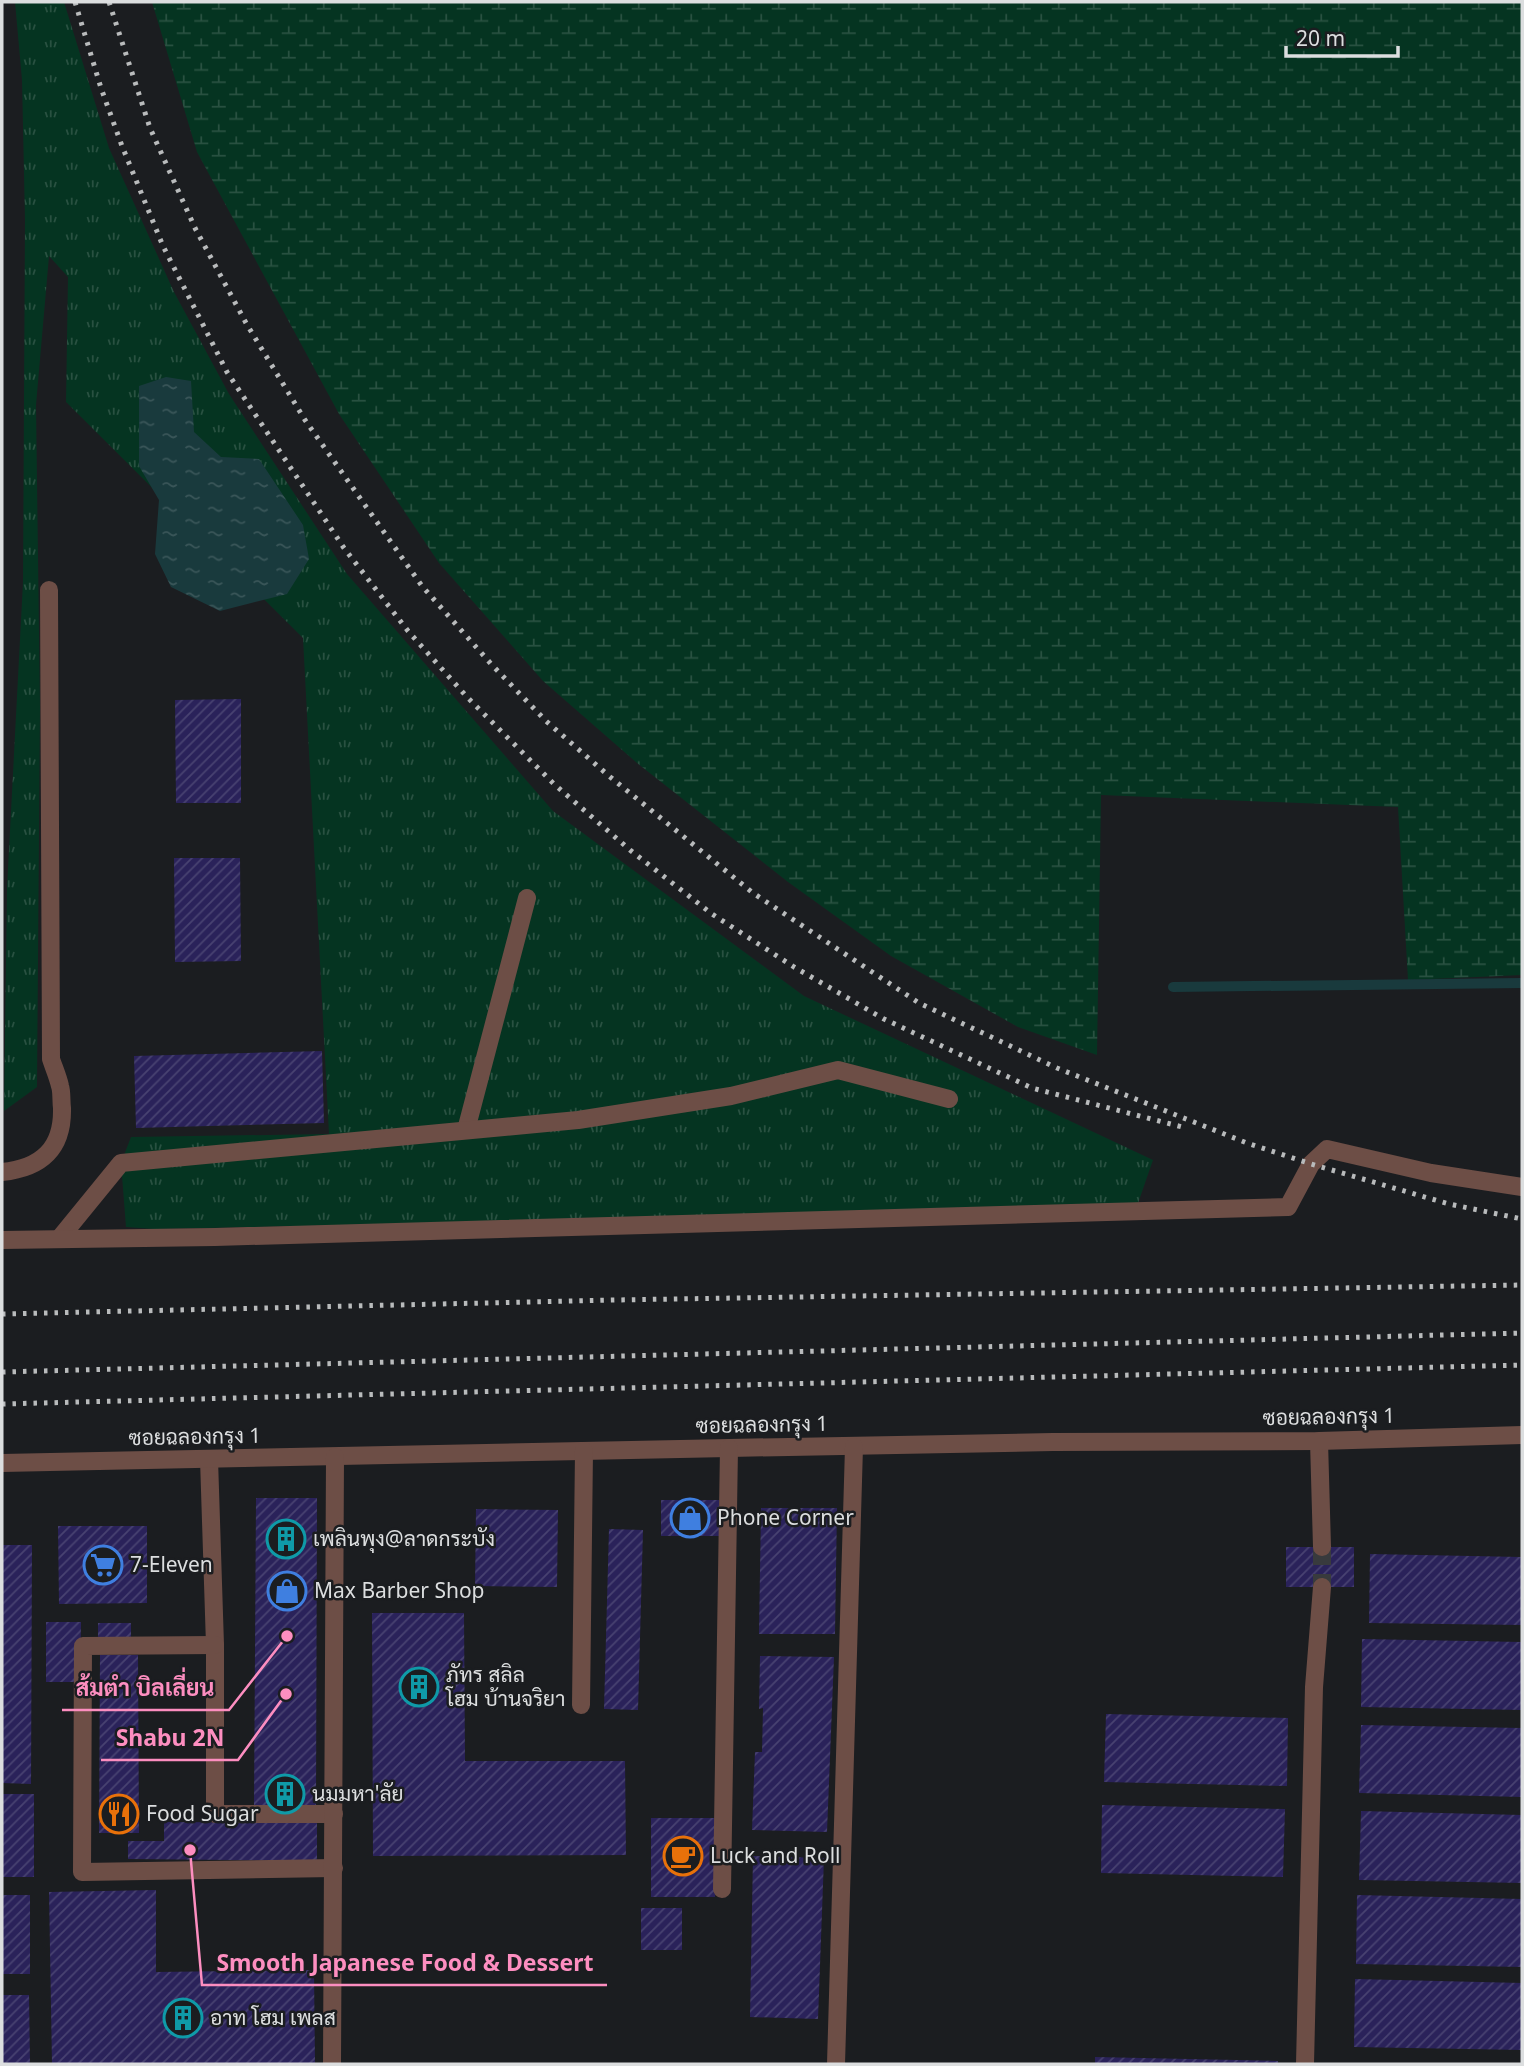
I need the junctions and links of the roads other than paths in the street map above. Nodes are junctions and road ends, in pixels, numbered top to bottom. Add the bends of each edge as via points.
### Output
1 (50, 590) dead end
2 (527, 898) dead end
3 (949, 1099) dead end
4 (466, 1130) junction
5 (2, 1171) edge
6 (1522, 1187) edge
7 (2, 1240) edge
8 (59, 1240) junction
9 (1522, 1435) edge
10 (1319, 1441) junction
11 (854, 1447) junction
12 (729, 1448) junction
13 (584, 1451) junction
14 (335, 1457) junction
15 (209, 1459) junction
16 (2, 1463) edge
17 (1322, 1547) tunnel mouth
18 (1322, 1587) tunnel mouth
19 (215, 1645) junction
20 (581, 1705) dead end
21 (334, 1814) junction
22 (334, 1868) junction
23 (722, 1889) dead end
24 (332, 2064) edge
25 (836, 2064) edge
26 (1305, 2064) edge

1 - 5 street via 51,1059 61,1087 62,1124 58,1140 40,1161
2 - 4 street
3 - 4 street via 838,1070 718,1098 578,1120
4 - 8 street via 121,1163
6 - 8 street via 1431,1174 1327,1149 1311,1164 1288,1207
7 - 8 street
9 - 10 street, ซอยฉลองกรุง 1
10 - 11 street, ซอยฉลองกรุง 1
10 - 17 street
11 - 12 street, ซอยฉลองกรุง 1
11 - 25 street
12 - 13 street, ซอยฉลองกรุง 1
12 - 23 street
13 - 14 street, ซอยฉลองกรุง 1
13 - 20 street
14 - 15 street, ซอยฉลองกรุง 1
14 - 21 street
15 - 16 street, ซอยฉลองกรุง 1
15 - 19 street
18 - 26 street via 1314,1687
19 - 21 street via 215,1814
19 - 22 street via 83,1646 82,1872
21 - 22 street
22 - 24 street

